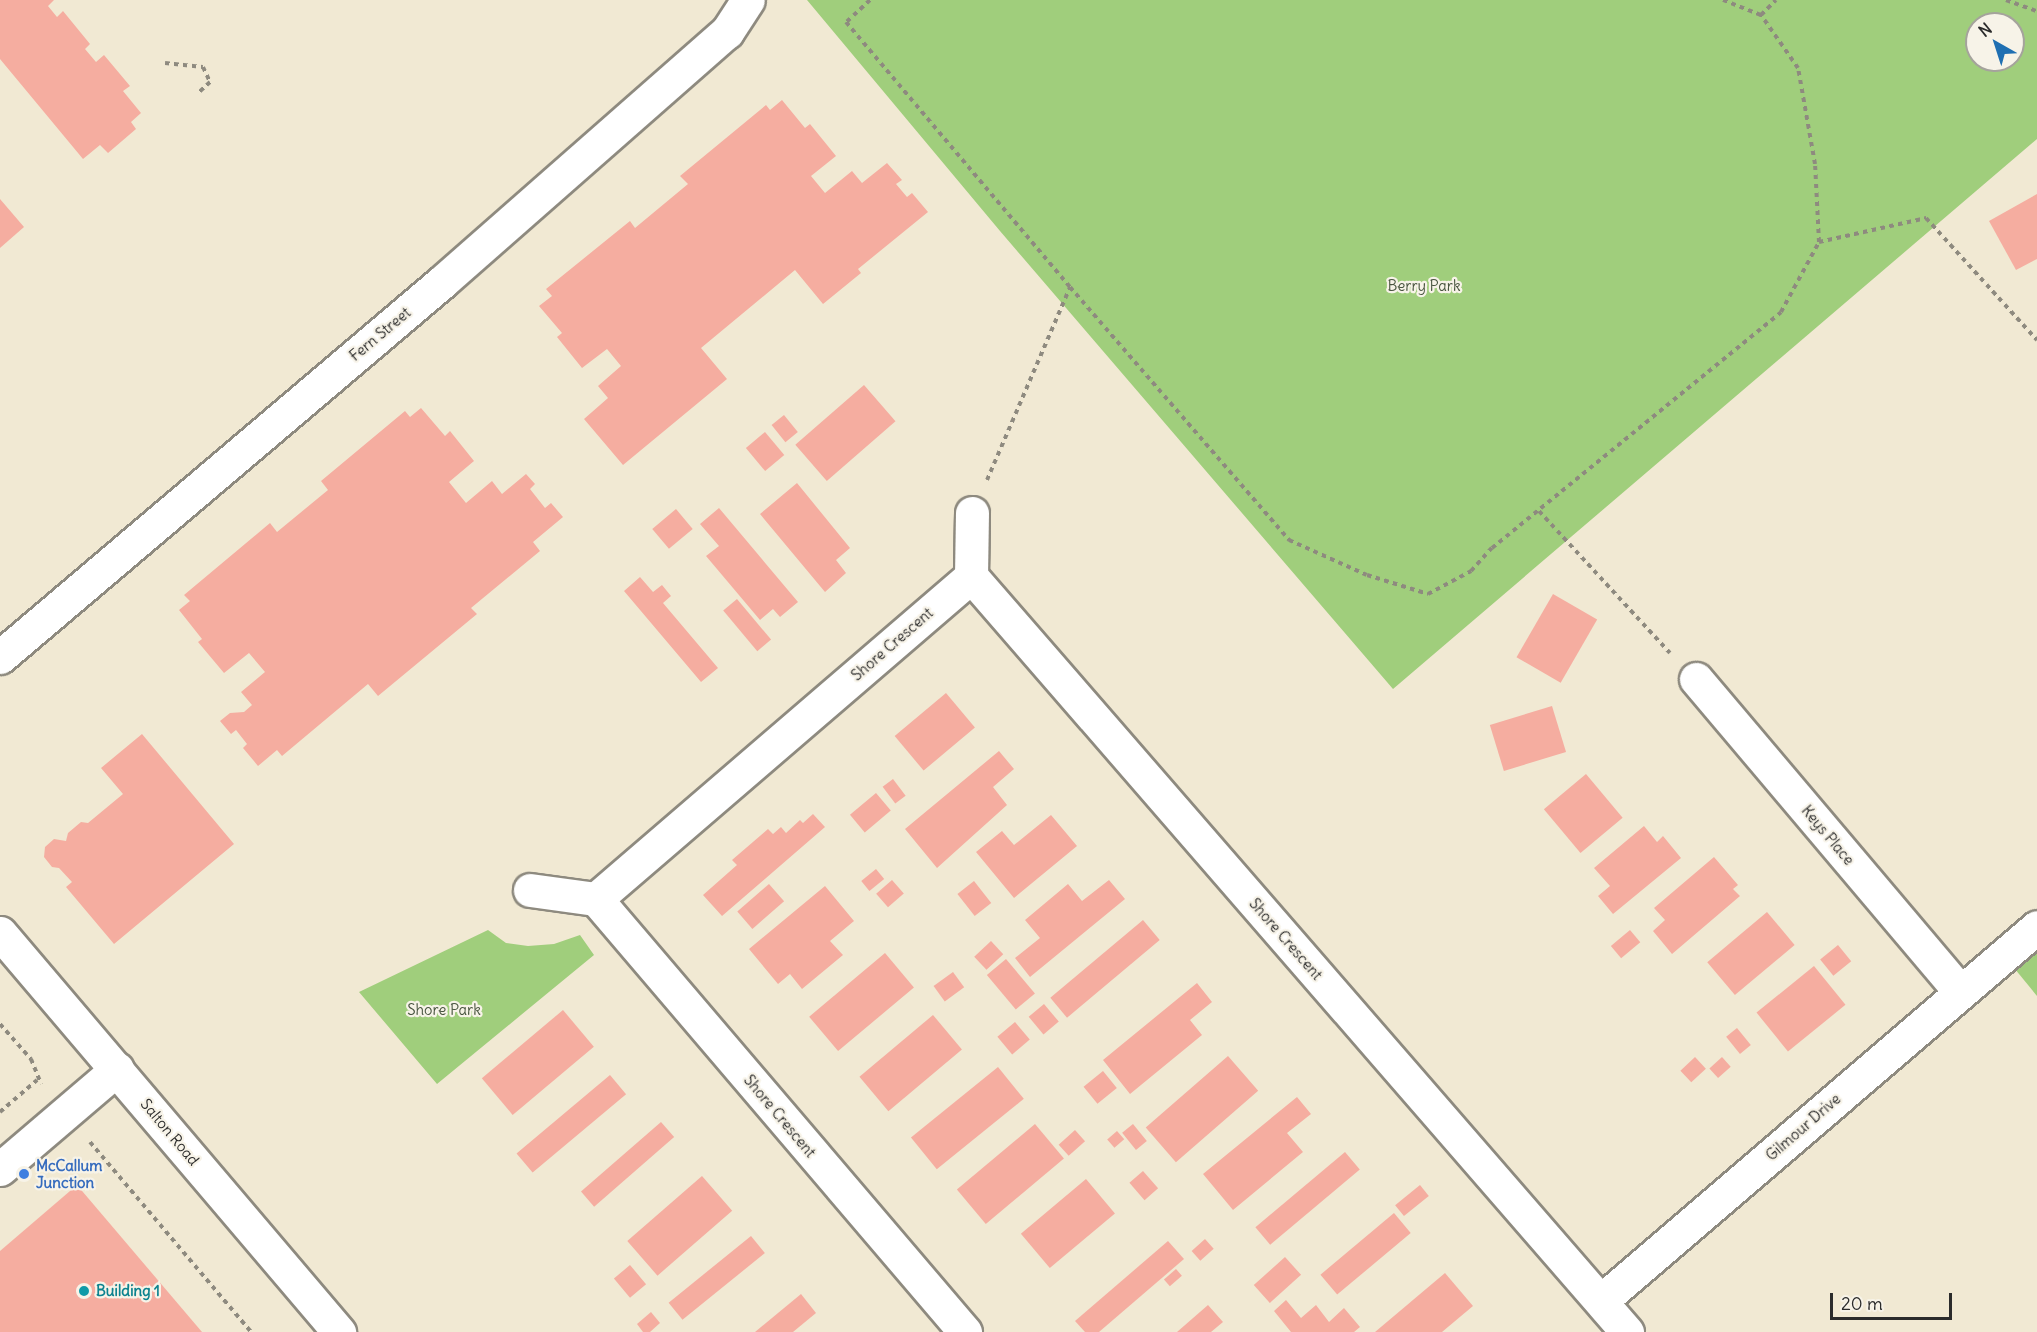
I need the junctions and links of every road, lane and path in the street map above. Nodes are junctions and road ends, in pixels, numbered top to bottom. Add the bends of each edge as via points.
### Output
1 (748, 0) edge
2 (870, 0) edge
3 (1723, 0) edge
4 (1776, 0) edge
5 (2006, 0) edge
6 (2037, 11) edge
7 (1761, 15) junction
8 (165, 63) dead end
9 (198, 93) dead end
10 (1819, 242) junction
11 (1070, 287) junction
12 (2037, 340) edge
13 (1539, 511) junction
14 (972, 513) joint
15 (971, 576) junction
16 (0, 657) edge
17 (1696, 680) joint
18 (530, 890) dead end
19 (596, 899) junction
20 (2037, 927) edge
21 (0, 933) edge
22 (1960, 991) junction
23 (0, 1023) edge
24 (117, 1069) junction
25 (37, 1080) junction
26 (0, 1112) edge
27 (66, 1114) junction
28 (0, 1169) edge
29 (1601, 1301) junction
30 (251, 1332) edge
31 (339, 1332) edge
32 (965, 1332) edge
33 (1627, 1332) edge

1 - 16 street, Fern Street via 727,32 460,266
2 - 11 path via 846,21
3 - 7 path
4 - 7 path
5 - 6 path
7 - 10 path via 1798,68 1815,164
8 - 9 path via 203,67 210,82
10 - 12 path via 1926,218
10 - 13 path via 1781,312
11 - 13 path via 1289,540 1367,574 1428,594 1471,571 1492,548
11 - 14 path
13 - 17 path
14 - 15 street
15 - 19 street, Shore Crescent
15 - 29 street, Shore Crescent
17 - 22 street, Keys Place
18 - 19 street
19 - 32 street, Shore Crescent
20 - 22 street, Gilmour Drive
21 - 24 street, Salton Road
22 - 29 street, Gilmour Drive
23 - 25 path via 31,1059
24 - 27 street
24 - 31 street, Salton Road
25 - 26 path
25 - 27 path
27 - 28 street
27 - 30 path
29 - 33 street

